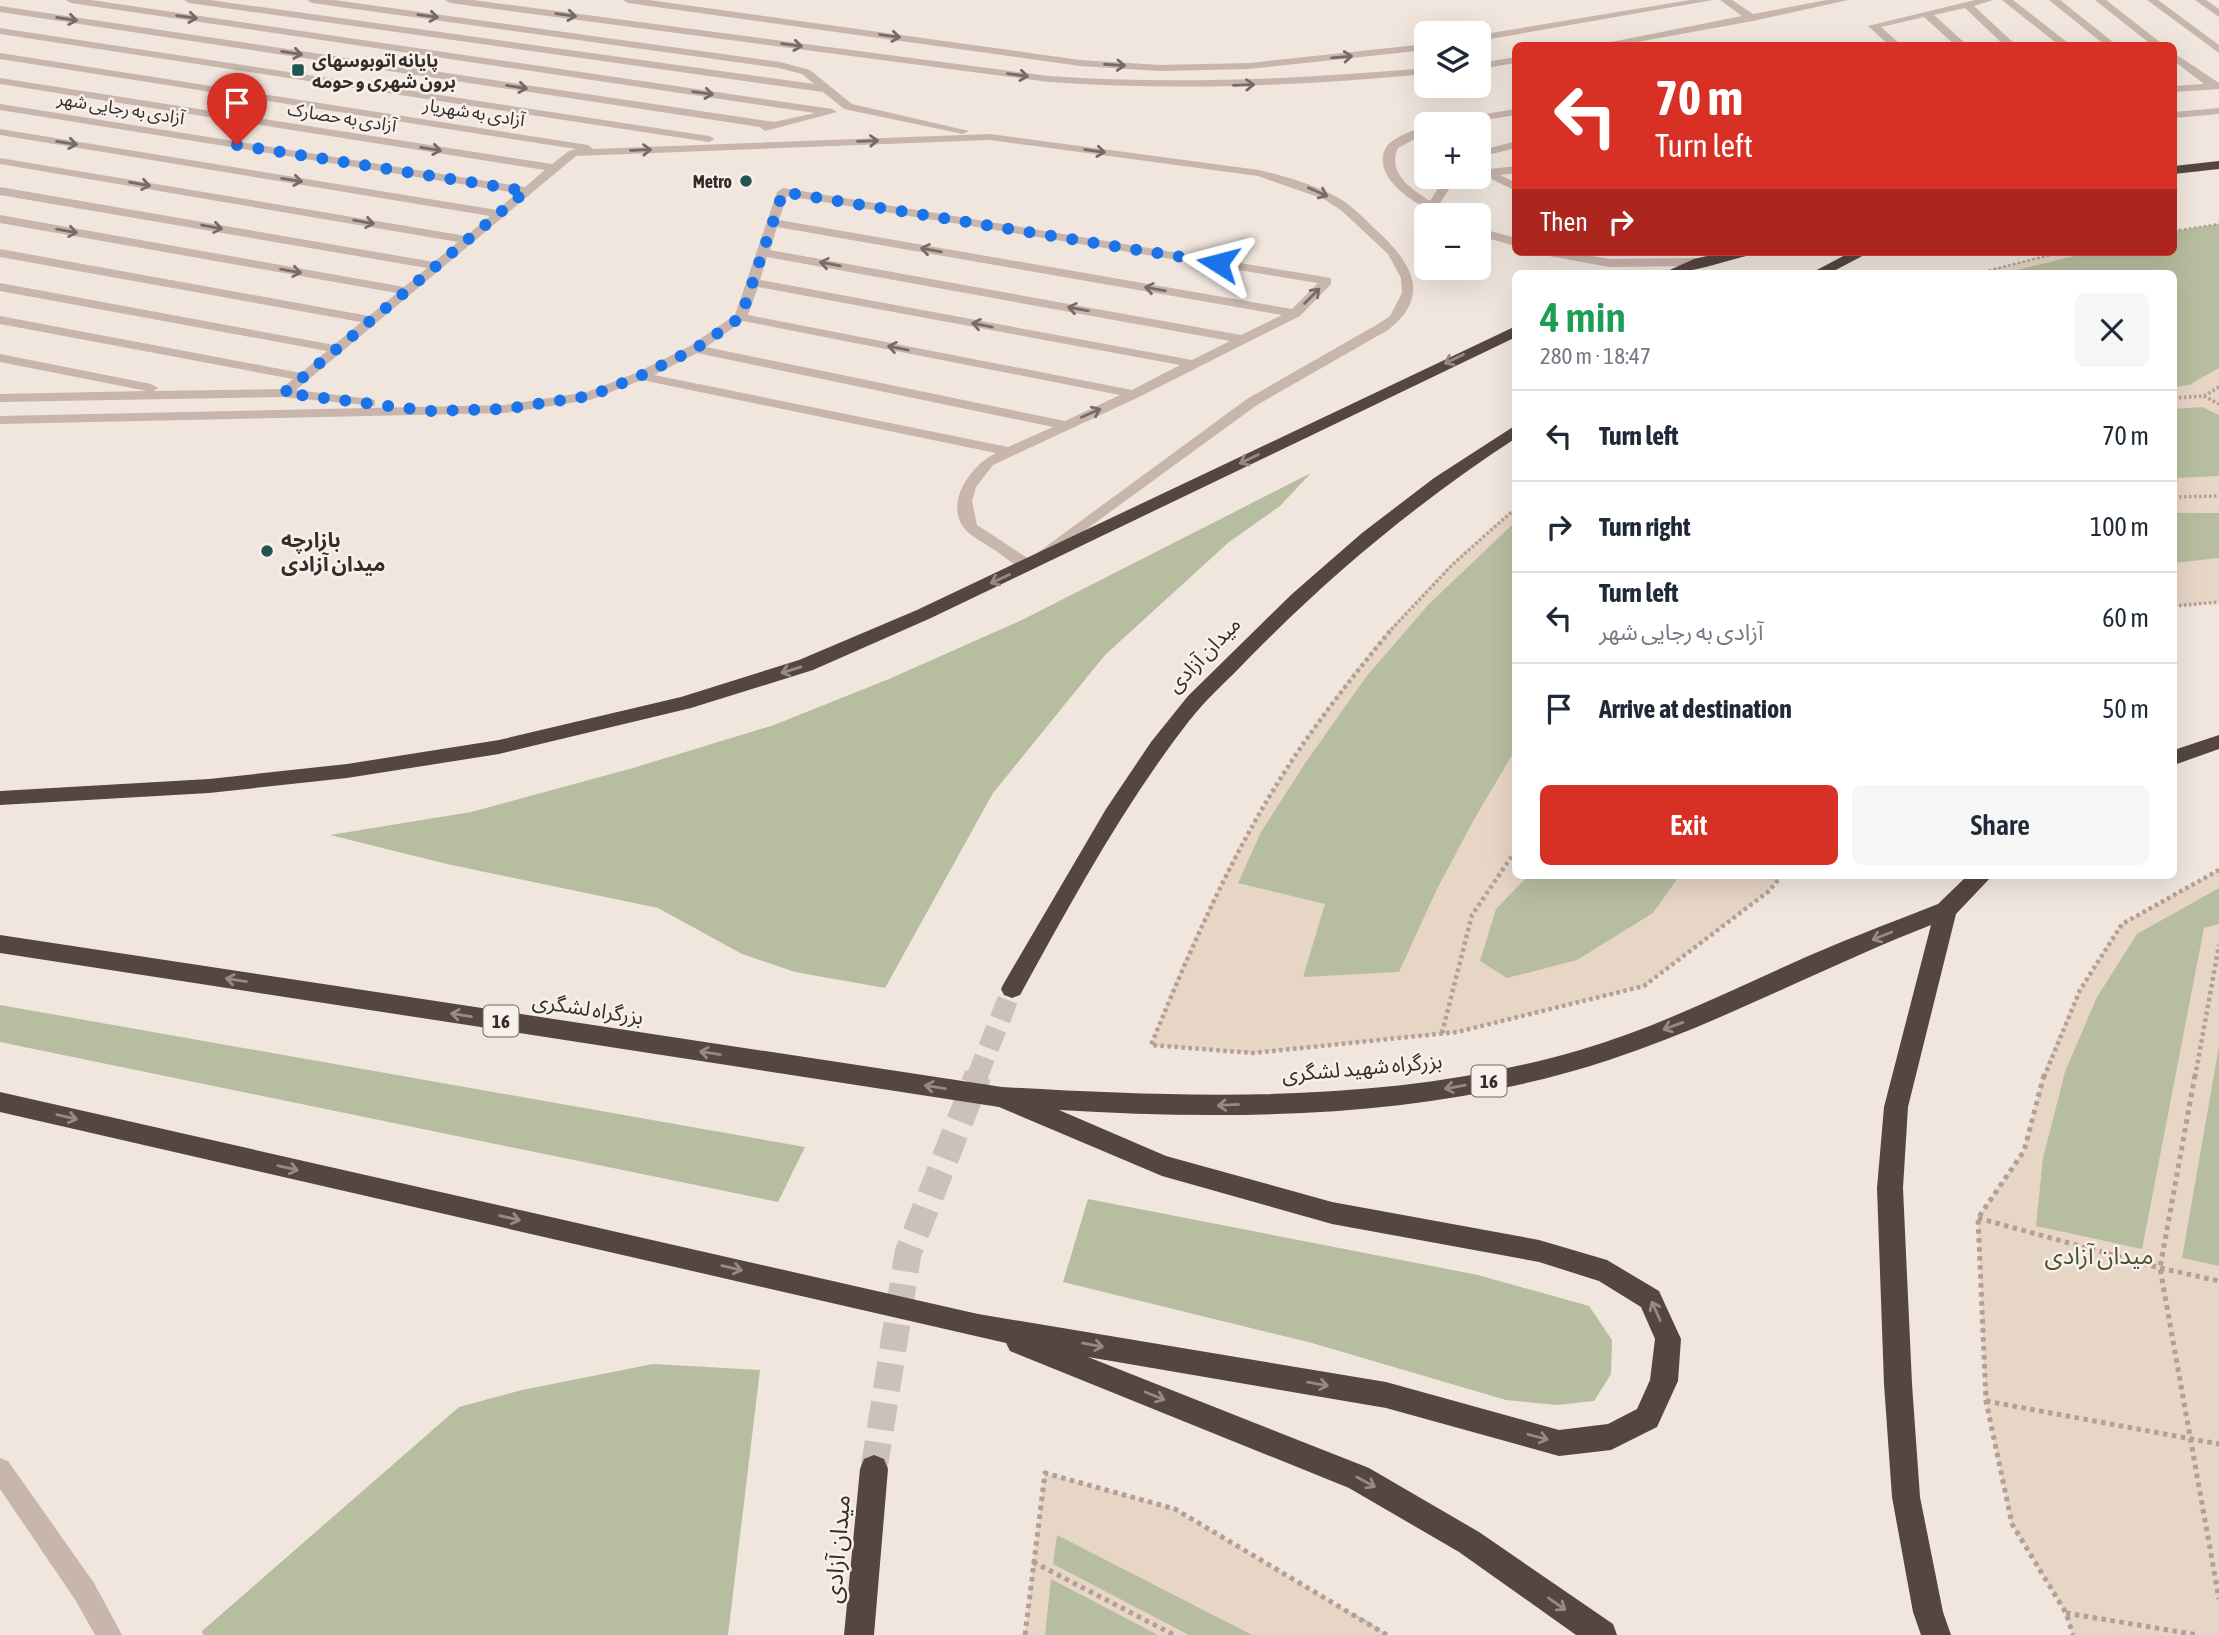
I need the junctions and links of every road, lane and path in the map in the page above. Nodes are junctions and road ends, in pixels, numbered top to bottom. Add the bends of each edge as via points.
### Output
1 (71, 0) edge
2 (189, 0) edge
3 (312, 0) edge
4 (450, 0) edge
5 (628, 0) edge
6 (1708, 0) edge
7 (1725, 0) edge
8 (1843, 0) edge
9 (1988, 0) edge
10 (2007, 0) edge
11 (2054, 0) edge
12 (2100, 0) edge
13 (2151, 0) edge
14 (2200, 0) edge
15 (1967, 5) junction
16 (0, 9) edge
17 (1926, 14) junction
18 (2219, 14) edge
19 (1753, 18) junction
20 (0, 31) edge
21 (1491, 36) edge
22 (1618, 42) edge
23 (1892, 42) edge
24 (1958, 42) edge
25 (2008, 42) edge
26 (2062, 42) edge
27 (2108, 42) edge
28 (2155, 42) edge
29 (1414, 49) edge
30 (2219, 50) edge
31 (0, 56) edge
32 (2177, 58) edge
33 (1512, 61) edge
34 (1491, 63) edge
35 (1414, 72) edge
36 (0, 81) edge
37 (2216, 86) edge
38 (2177, 89) edge
39 (828, 90) junction
40 (0, 107) edge
41 (848, 107) junction
42 (2219, 111) edge
43 (832, 112) junction
44 (1512, 113) edge
45 (2177, 115) edge
46 (1491, 116) edge
47 (776, 126) junction
48 (0, 132) edge
49 (1414, 135) edge
50 (990, 137) junction
51 (722, 144) junction
52 (1512, 145) edge
53 (611, 151) junction
54 (1491, 151) edge
55 (0, 161) edge
56 (2219, 165) edge
57 (554, 168) junction
58 (1512, 169) edge
59 (1491, 170) edge
60 (2177, 170) edge
61 (1491, 174) edge
62 (1512, 186) edge
63 (0, 191) edge
64 (526, 191) junction
65 (1425, 203) edge
66 (499, 214) junction
67 (0, 219) edge
68 (773, 223) junction
69 (2219, 224) edge
70 (2177, 231) edge
71 (1491, 235) edge
72 (468, 240) junction
73 (1512, 241) edge
74 (763, 252) junction
75 (0, 253) edge
76 (1573, 256) edge
77 (1727, 256) edge
78 (1854, 256) edge
79 (2046, 256) edge
80 (1699, 262) junction
81 (437, 266) junction
82 (1678, 270) edge
83 (1824, 270) edge
84 (1991, 270) edge
85 (753, 282) junction
86 (0, 287) edge
87 (406, 291) junction
88 (1294, 313) junction
89 (741, 317) junction
90 (0, 320) edge
91 (371, 320) junction
92 (1512, 333) edge
93 (1242, 340) junction
94 (337, 349) junction
95 (695, 349) junction
96 (0, 358) edge
97 (1194, 364) junction
98 (640, 376) junction
99 (303, 377) junction
100 (2219, 387) edge
101 (284, 393) junction
102 (1134, 394) junction
103 (185, 395) junction
104 (2204, 396) junction
105 (4, 397) edge
106 (2177, 398) edge
107 (2219, 404) edge
108 (429, 411) junction
109 (0, 421) edge
110 (1065, 425) junction
111 (1512, 433) edge
112 (1006, 452) junction
113 (2219, 496) edge
114 (2177, 497) edge
115 (1512, 511) edge
116 (1029, 566) junction
117 (2219, 602) edge
118 (2177, 607) edge
119 (2219, 742) edge
120 (2177, 757) edge
121 (0, 799) edge
122 (1512, 856) edge
123 (2219, 870) edge
124 (1779, 879) edge
125 (1978, 879) edge
126 (1946, 910) junction
127 (0, 944) edge
128 (2219, 945) edge
129 (1012, 989) tunnel mouth
130 (1442, 1034) junction
131 (1002, 1097) junction
132 (0, 1102) edge
133 (1978, 1218) junction
134 (2160, 1268) junction
135 (2219, 1281) edge
136 (978, 1325) junction
137 (1986, 1401) junction
138 (2191, 1438) junction
139 (2219, 1444) edge
140 (0, 1469) edge
141 (874, 1469) tunnel mouth
142 (1033, 1562) junction
143 (2219, 1599) edge
144 (2066, 1613) junction
145 (108, 1635) edge
146 (859, 1635) edge
147 (1025, 1635) edge
148 (1174, 1635) edge
149 (1387, 1635) edge
150 (1602, 1635) edge
151 (1936, 1635) edge
152 (2073, 1635) edge
153 (2198, 1635) edge

1 -> 43 lane
2 - 39 lane
3 -> 39 lane via 780,65 806,72
4 -> 35 lane via 1117,85 1248,85
5 -> 29 lane via 1080,63 1160,68 1249,66
6 - 21 lane
7 - 19 lane
8 - 19 lane
9 - 15 lane
10 - 26 lane
11 - 27 lane
12 - 28 lane
13 - 30 lane
14 - 18 lane
15 - 17 lane
15 - 25 lane
16 -> 47 lane
17 - 23 lane via 1873,26
17 - 24 lane
19 - 22 lane
20 - 51 lane
31 - 53 lane, آزادی به شهریار
32 - 37 lane
33 - 34 lane
36 -> 57 lane, آزادی به حصارک
37 - 38 lane
39 - 41 lane
40 - 64 lane, آزادی به رجایی شهر
41 - 43 lane
41 - 50 lane
42 - 45 lane
43 - 47 lane
44 - 46 lane
47 - 51 lane
48 -> 66 lane
49 - 65 lane via 1393,146 1387,161 1405,189
51 -> 50 lane
50 -> 116 lane via 1259,173 1293,183 1346,208 1393,252 1407,278 1408,292 1395,318 1252,402
53 -> 51 lane
52 - 54 lane
53 - 57 lane via 573,153
55 -> 72 lane
56 - 60 highway
57 - 64 lane
58 - 59 lane
61 - 62 lane
63 -> 81 lane
64 - 66 lane
66 - 72 lane
67 -> 87 lane
68 - 74 lane
88 -> 68 lane
88 -> 68 lane via 1327,281 783,192
69 - 70 path
71 - 73 lane
72 - 81 lane
74 - 85 lane
93 -> 74 lane
75 - 91 lane
76 - 80 lane via 1609,262
77 - 80 highway
78 - 83 highway
79 - 84 path
80 - 82 highway
81 - 87 lane
85 - 89 lane
97 -> 85 lane
86 - 94 lane
87 - 91 lane
88 - 93 lane
89 - 95 lane
102 -> 89 lane
90 - 99 lane
91 - 94 lane
92 -> 116 highway
93 - 97 lane
94 - 99 lane
95 - 98 lane
95 - 110 lane
96 - 103 lane
97 - 102 lane
98 - 108 lane via 590,396 505,409
98 - 112 lane
99 - 101 lane
100 - 104 path
101 - 103 lane
101 - 108 lane
110 -> 102 lane
103 - 105 lane
104 - 106 path
104 - 107 path
108 - 109 lane
110 - 112 lane
111 - 129 highway, میدان آزادی via 1337,562 1184,714 1112,813
112 - 116 lane via 988,462 969,487 967,518 971,527
113 - 114 path
115 - 130 path via 1418,599 1353,673 1300,747 1235,854 1182,965 1151,1045 1253,1053
116 -> 121 highway via 806,665 598,726 347,771 209,786
117 - 118 path
119 - 120 highway
122 - 130 path via 1472,915
123 - 133 path via 2122,924 2080,990 2047,1064 2024,1151
124 - 130 path via 1644,986
125 - 126 highway
126 -> 131 highway, بزرگراه شهید لشگری / 16 via 1797,970 1695,1018 1580,1060 1507,1078 1353,1099 1207,1106
126 - 151 highway via 1896,1107 1890,1188 1906,1497
131 -> 127 highway, بزرگراه لشگری / 16
128 - 134 path
136 -> 131 highway via 1386,1395 1559,1443 1611,1437 1647,1418 1664,1381 1668,1339 1650,1299 1608,1272 1539,1251 1332,1213 1175,1168
132 -> 136 highway
133 - 134 path
133 - 137 path
134 - 135 path
134 - 138 path
136 -> 150 highway via 1359,1478 1469,1542
137 - 138 path
137 - 144 path via 2012,1524
138 - 139 path
138 - 143 path
140 - 145 lane via 85,1592
141 - 146 highway, میدان آزادی
142 - 147 path
142 - 148 path
142 - 149 path via 1045,1473 1175,1509
144 - 152 path
144 - 153 path

